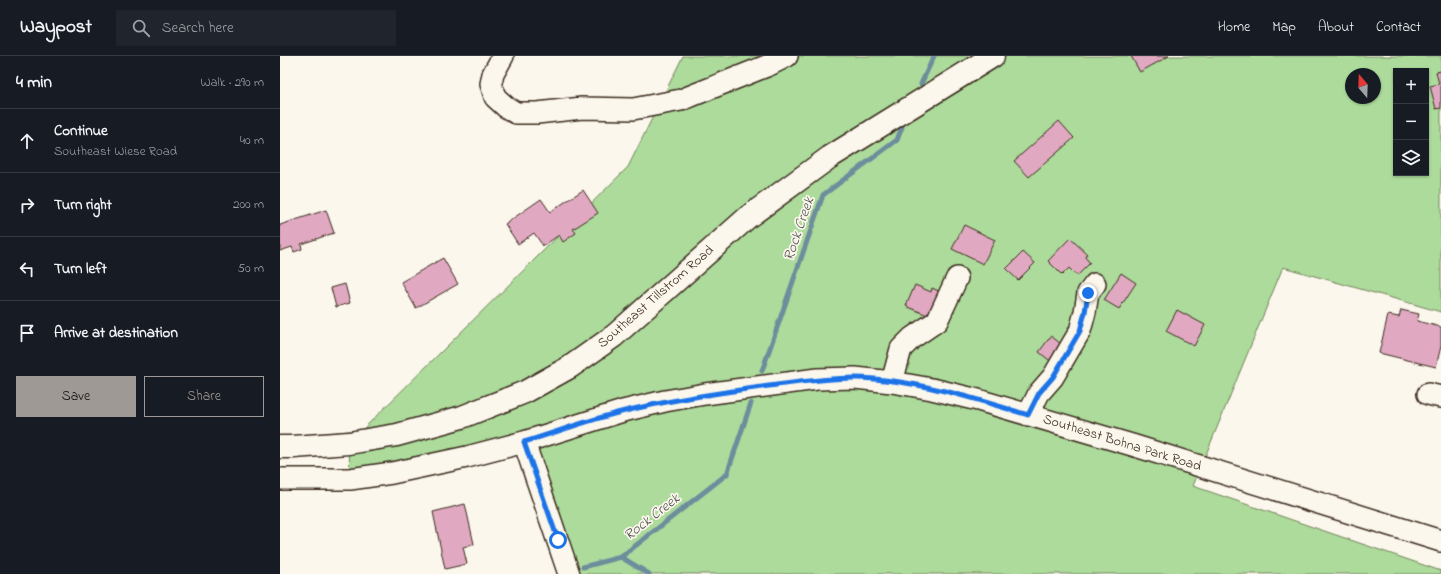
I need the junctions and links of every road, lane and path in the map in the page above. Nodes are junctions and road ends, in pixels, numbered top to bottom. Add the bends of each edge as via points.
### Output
1 (503, 56) edge
2 (787, 56) edge
3 (994, 56) edge
4 (957, 278) dead end
5 (1095, 284) dead end
6 (892, 382) junction
7 (1028, 415) junction
8 (524, 442) junction
9 (280, 447) edge
10 (280, 479) edge
11 (1441, 541) edge
12 (569, 574) edge

1 - 2 street via 496,67 491,84 495,97 516,113 537,113 582,108 633,109 681,100
3 - 9 main road, Southeast Tillstrom Road via 830,157 748,217 614,336 525,392 462,417 397,435 349,443
4 - 6 street via 937,321 901,349
5 - 7 street via 1088,293 1080,331 1053,377 1039,393
6 - 7 street, Southeast Bohna Park Road via 978,400
6 - 8 street, Southeast Bohna Park Road via 855,378 817,379 705,394 623,411
7 - 11 street, Southeast Bohna Park Road
8 - 10 street, Southeast Bohna Park Road via 392,473 350,479
8 - 12 street

